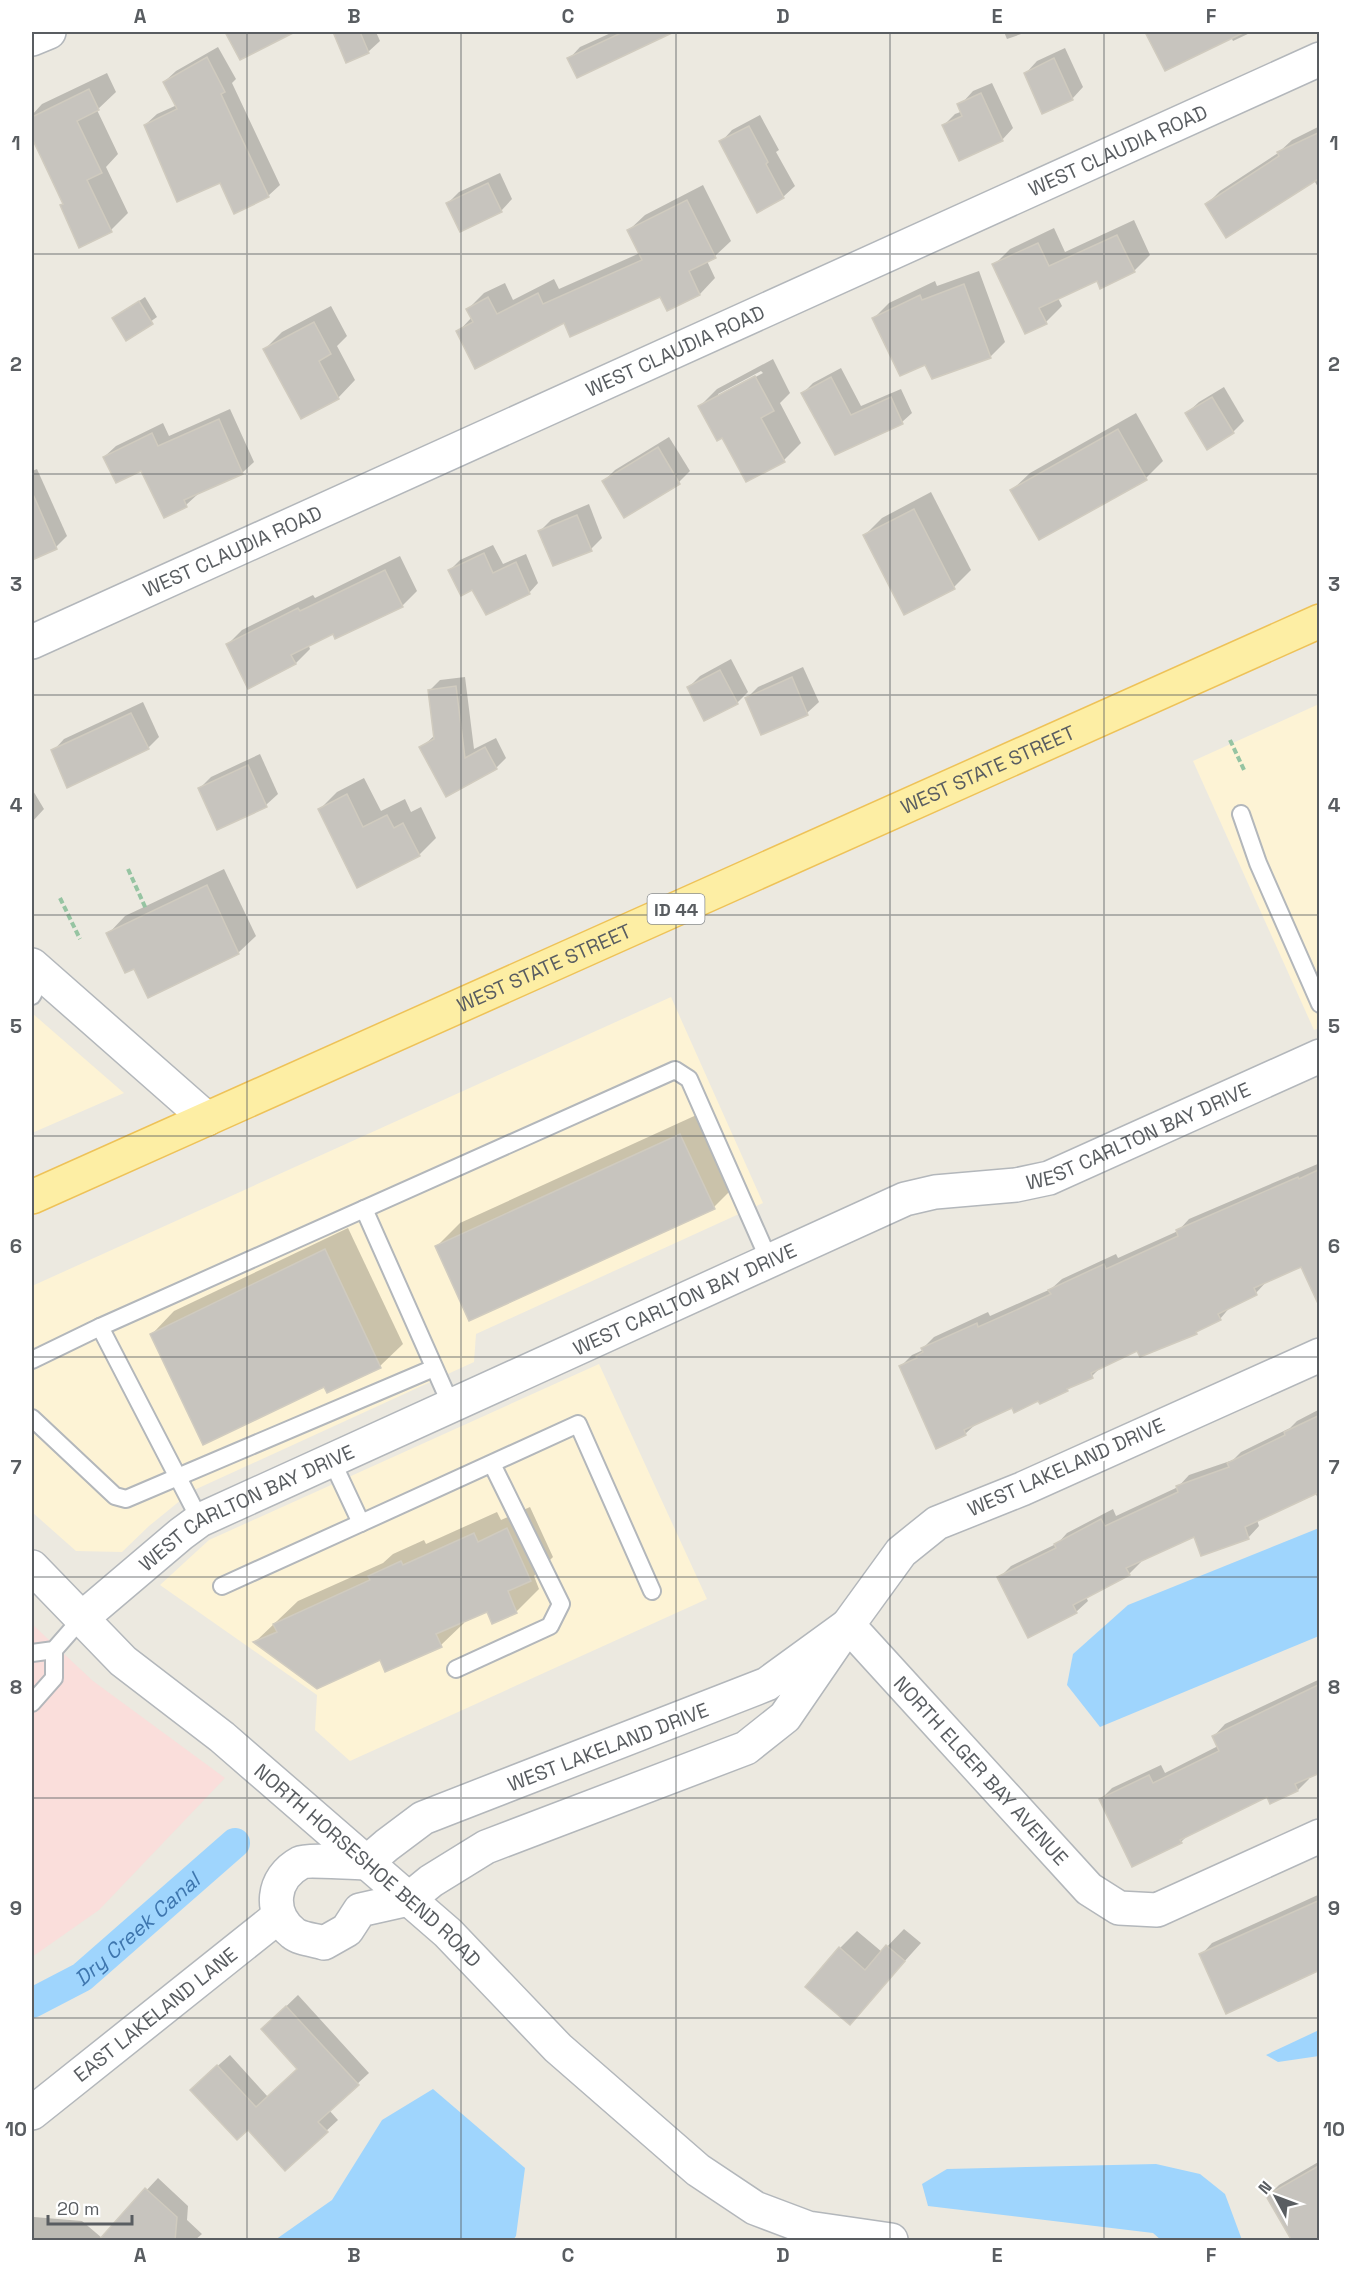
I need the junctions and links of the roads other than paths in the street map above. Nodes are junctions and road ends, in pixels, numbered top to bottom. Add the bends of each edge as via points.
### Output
1 (49, 32) edge
2 (32, 39) edge
3 (1320, 58) edge
4 (1320, 621) edge
5 (32, 642) edge
6 (1241, 814) dead end
7 (35, 978) edge
8 (1320, 1004) edge
9 (1320, 1056) edge
10 (207, 1119) junction
11 (32, 1197) edge
12 (364, 1209) junction
13 (769, 1260) junction
14 (100, 1328) junction
15 (1320, 1355) edge
16 (32, 1360) edge
17 (434, 1368) junction
18 (451, 1405) junction
19 (32, 1418) edge
20 (331, 1460) junction
21 (492, 1464) junction
22 (178, 1477) junction
23 (200, 1520) junction
24 (361, 1523) junction
25 (32, 1568) edge
26 (222, 1586) dead end
27 (652, 1591) dead end
28 (82, 1618) junction
29 (848, 1624) junction
30 (54, 1650) junction
31 (32, 1653) edge
32 (456, 1669) dead end
33 (32, 1703) edge
34 (1320, 1836) edge
35 (366, 1863) junction
36 (409, 1899) junction
37 (279, 1916) junction
38 (32, 2113) edge
39 (891, 2241) edge

1 - 2 street
3 - 5 street, WEST CLAUDIA ROAD
4 - 10 main road, WEST STATE STREET / ID 44
6 - 8 lane via 1258,863
7 - 10 street
9 - 13 street, WEST CARLTON BAY DRIVE via 1049,1178 905,1199
10 - 11 main road, WEST STATE STREET / ID 44
12 - 13 lane via 675,1070 689,1079
12 - 14 lane
12 - 17 lane
13 - 18 street, WEST CARLTON BAY DRIVE
14 - 16 lane
14 - 22 lane
15 - 29 street, WEST LAKELAND DRIVE via 938,1523 902,1552
17 - 18 lane
17 - 22 lane
18 - 20 street, WEST CARLTON BAY DRIVE
19 - 22 lane via 115,1496 126,1499
20 - 23 street, WEST CARLTON BAY DRIVE
20 - 24 lane
21 - 24 lane
21 - 27 lane via 578,1424
21 - 32 lane via 561,1604 550,1626
22 - 23 lane
23 - 28 street, WEST CARLTON BAY DRIVE
24 - 26 lane
25 - 28 street, NORTH HORSESHOE BEND ROAD
28 - 30 lane
28 - 35 street, NORTH HORSESHOE BEND ROAD via 123,1661 222,1737
29 - 34 street, NORTH ELGER BAY AVENUE via 1089,1889 1119,1908 1157,1910
29 - 35 street, WEST LAKELAND DRIVE via 767,1684 423,1818
29 - 36 street, WEST LAKELAND DRIVE via 785,1717 746,1748 486,1847
30 - 31 lane
30 - 33 lane via 54,1678
35 - 36 street, NORTH HORSESHOE BEND ROAD
35 - 37 street via 302,1862 284,1876 275,1897
36 - 37 street via 360,1910 347,1930 324,1943 294,1934
36 - 39 street, NORTH HORSESHOE BEND ROAD via 448,1933 558,2048 698,2170 754,2208 808,2228
37 - 38 street, EAST LAKELAND LANE

